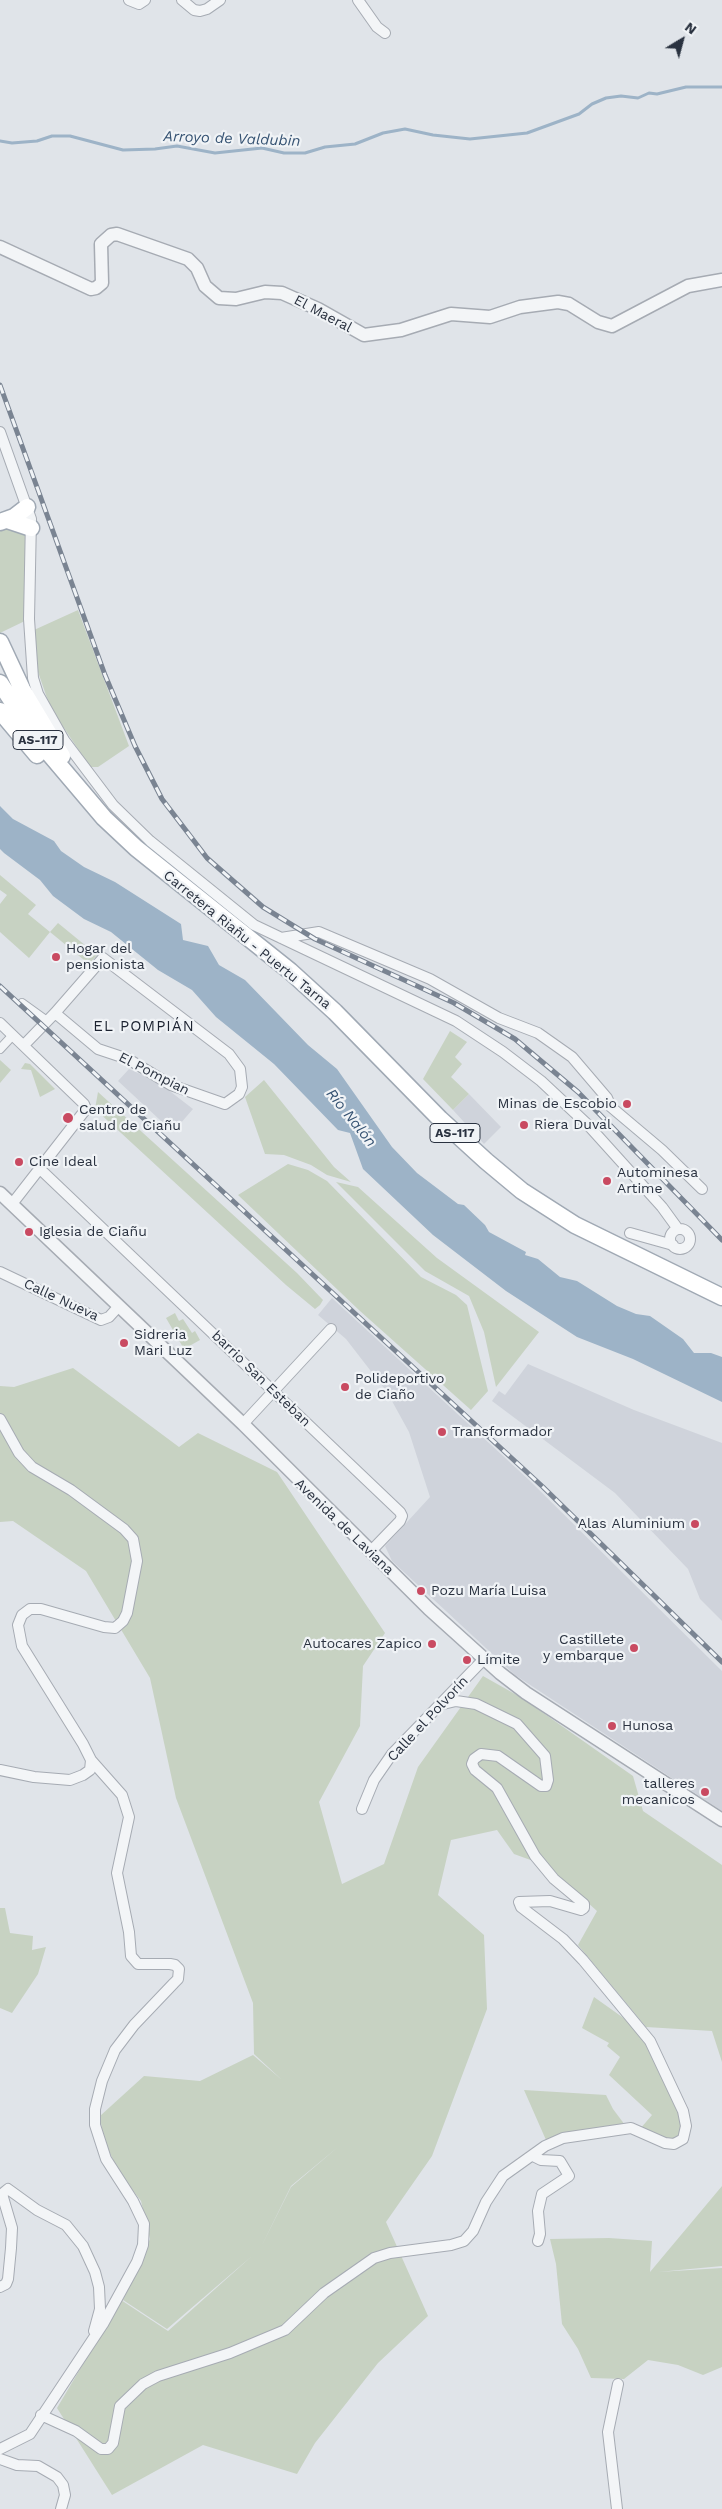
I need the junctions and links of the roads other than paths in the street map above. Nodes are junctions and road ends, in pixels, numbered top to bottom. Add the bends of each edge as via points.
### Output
1 (129, 0) edge
2 (145, 0) edge
3 (182, 0) edge
4 (220, 0) edge
5 (358, 0) edge
6 (385, 33) dead end
7 (0, 247) edge
8 (722, 280) edge
9 (0, 432) edge
10 (27, 507) junction
11 (3, 521) edge
12 (31, 528) junction
13 (0, 642) edge
14 (0, 683) edge
15 (0, 711) edge
16 (82, 793) junction
17 (104, 818) junction
18 (282, 938) junction
19 (22, 1003) dead end
20 (55, 1014) junction
21 (47, 1022) junction
22 (0, 1023) edge
23 (12, 1035) junction
24 (24, 1045) junction
25 (0, 1049) edge
26 (39, 1168) junction
27 (702, 1189) dead end
28 (0, 1193) edge
29 (12, 1204) junction
30 (675, 1232) junction
31 (630, 1234) dead end
32 (660, 1242) junction
33 (673, 1245) junction
34 (0, 1272) edge
35 (722, 1297) edge
36 (119, 1306) junction
37 (331, 1328) dead end
38 (273, 1391) junction
39 (0, 1419) edge
40 (243, 1424) junction
41 (370, 1552) junction
42 (484, 1659) junction
43 (439, 1705) junction
44 (91, 1760) junction
45 (0, 1770) edge
46 (362, 1808) dead end
47 (722, 1820) edge
48 (533, 2156) junction
49 (538, 2241) dead end
50 (0, 2287) edge
51 (87, 2347) junction
52 (618, 2384) dead end
53 (41, 2415) junction
54 (0, 2449) edge
55 (0, 2459) edge
56 (61, 2509) edge
57 (617, 2509) edge

1 - 2 street via 139,4
3 - 4 street via 200,11
5 - 6 street
7 - 8 street, El Maeral via 91,289 102,283 101,244 117,234 188,259 197,268 205,286 219,298 282,293 364,335 401,330 451,314 483,318 525,306 558,302 569,304 598,322 612,326 688,286
9 - 10 street
10 - 11 main road
10 - 12 street
11 - 12 main road
12 - 18 street via 31,665 38,694 64,740 113,806 150,841 254,925
13 - 16 main road via 22,689 76,776
14 - 16 main road, Carretera Riañu - Puertu Tarna / AS-117 via 37,739
15 - 17 main road via 35,754 89,810
16 - 17 main road, Carretera Riañu - Puertu Tarna / AS-117
17 - 35 main road, Carretera Riañu - Puertu Tarna / AS-117 via 177,882 290,971 440,1119 522,1190 575,1224
18 - 27 street via 319,932 430,979 499,1018 538,1033 572,1057 611,1107
18 - 30 street via 456,1021 503,1052 541,1081 588,1125 662,1206
19 - 21 street
20 - 20 street, El Pompian via 103,958 229,1054 240,1069 240,1094 225,1104 171,1085 128,1059 98,1049
20 - 21 street
21 - 24 street
22 - 23 street
23 - 24 street
23 - 25 street
24 - 26 street via 86,1108
26 - 29 street
26 - 38 street, barrio San Esteban
28 - 29 street, Avenida de Laviana
29 - 36 street, Avenida de Laviana
30 - 32 street
30 - 33 street via 671,1241
30 - 33 street via 686,1231 690,1237 689,1244 683,1249
31 - 32 street
32 - 33 street
34 - 36 street, Calle Nueva via 100,1320
36 - 40 street, Avenida de Laviana
37 - 38 street
38 - 40 street
38 - 41 street, barrio San Esteban via 400,1512 400,1521
39 - 44 street via 19,1453 32,1467 113,1519 136,1548 131,1597 123,1621 115,1628 41,1609 30,1609 18,1624 22,1646
40 - 41 street, Avenida de Laviana
41 - 42 street, Avenida de Laviana
42 - 43 street, Calle el Polvorín
42 - 47 street, Avenida de Laviana via 526,1693
43 - 46 street, Calle el Polvorín via 392,1754 374,1780
43 - 48 street via 456,1700 476,1704 516,1724 545,1756 546,1786 541,1786 498,1756 482,1754 472,1764 497,1788 535,1856 554,1880 584,1904 584,1908 581,1910 550,1901 519,1902 521,1907 564,1939 650,2041 683,2111 686,2126 683,2139 674,2144 630,2128 563,2138
44 - 45 street via 90,1770 70,1780
44 - 51 street via 122,1795 130,1817 117,1873 131,1956 142,1965 175,1964 179,1973 178,1979 134,2025 116,2050 96,2101 94,2125 102,2150 111,2170 140,2212 145,2229 140,2256
48 - 49 street via 560,2161 569,2176 542,2194
48 - 53 street via 498,2182 473,2231 464,2241 374,2258 324,2293 285,2330 143,2384 120,2406 113,2443 108,2449
50 - 51 street via 8,2279 11,2248 12,2228 2,2194 8,2189 37,2210 66,2225 87,2253 97,2279 100,2301 97,2322
51 - 53 street via 61,2390
52 - 57 street via 608,2432
53 - 54 street via 30,2434
55 - 56 street via 17,2465 38,2466 57,2477 65,2495

